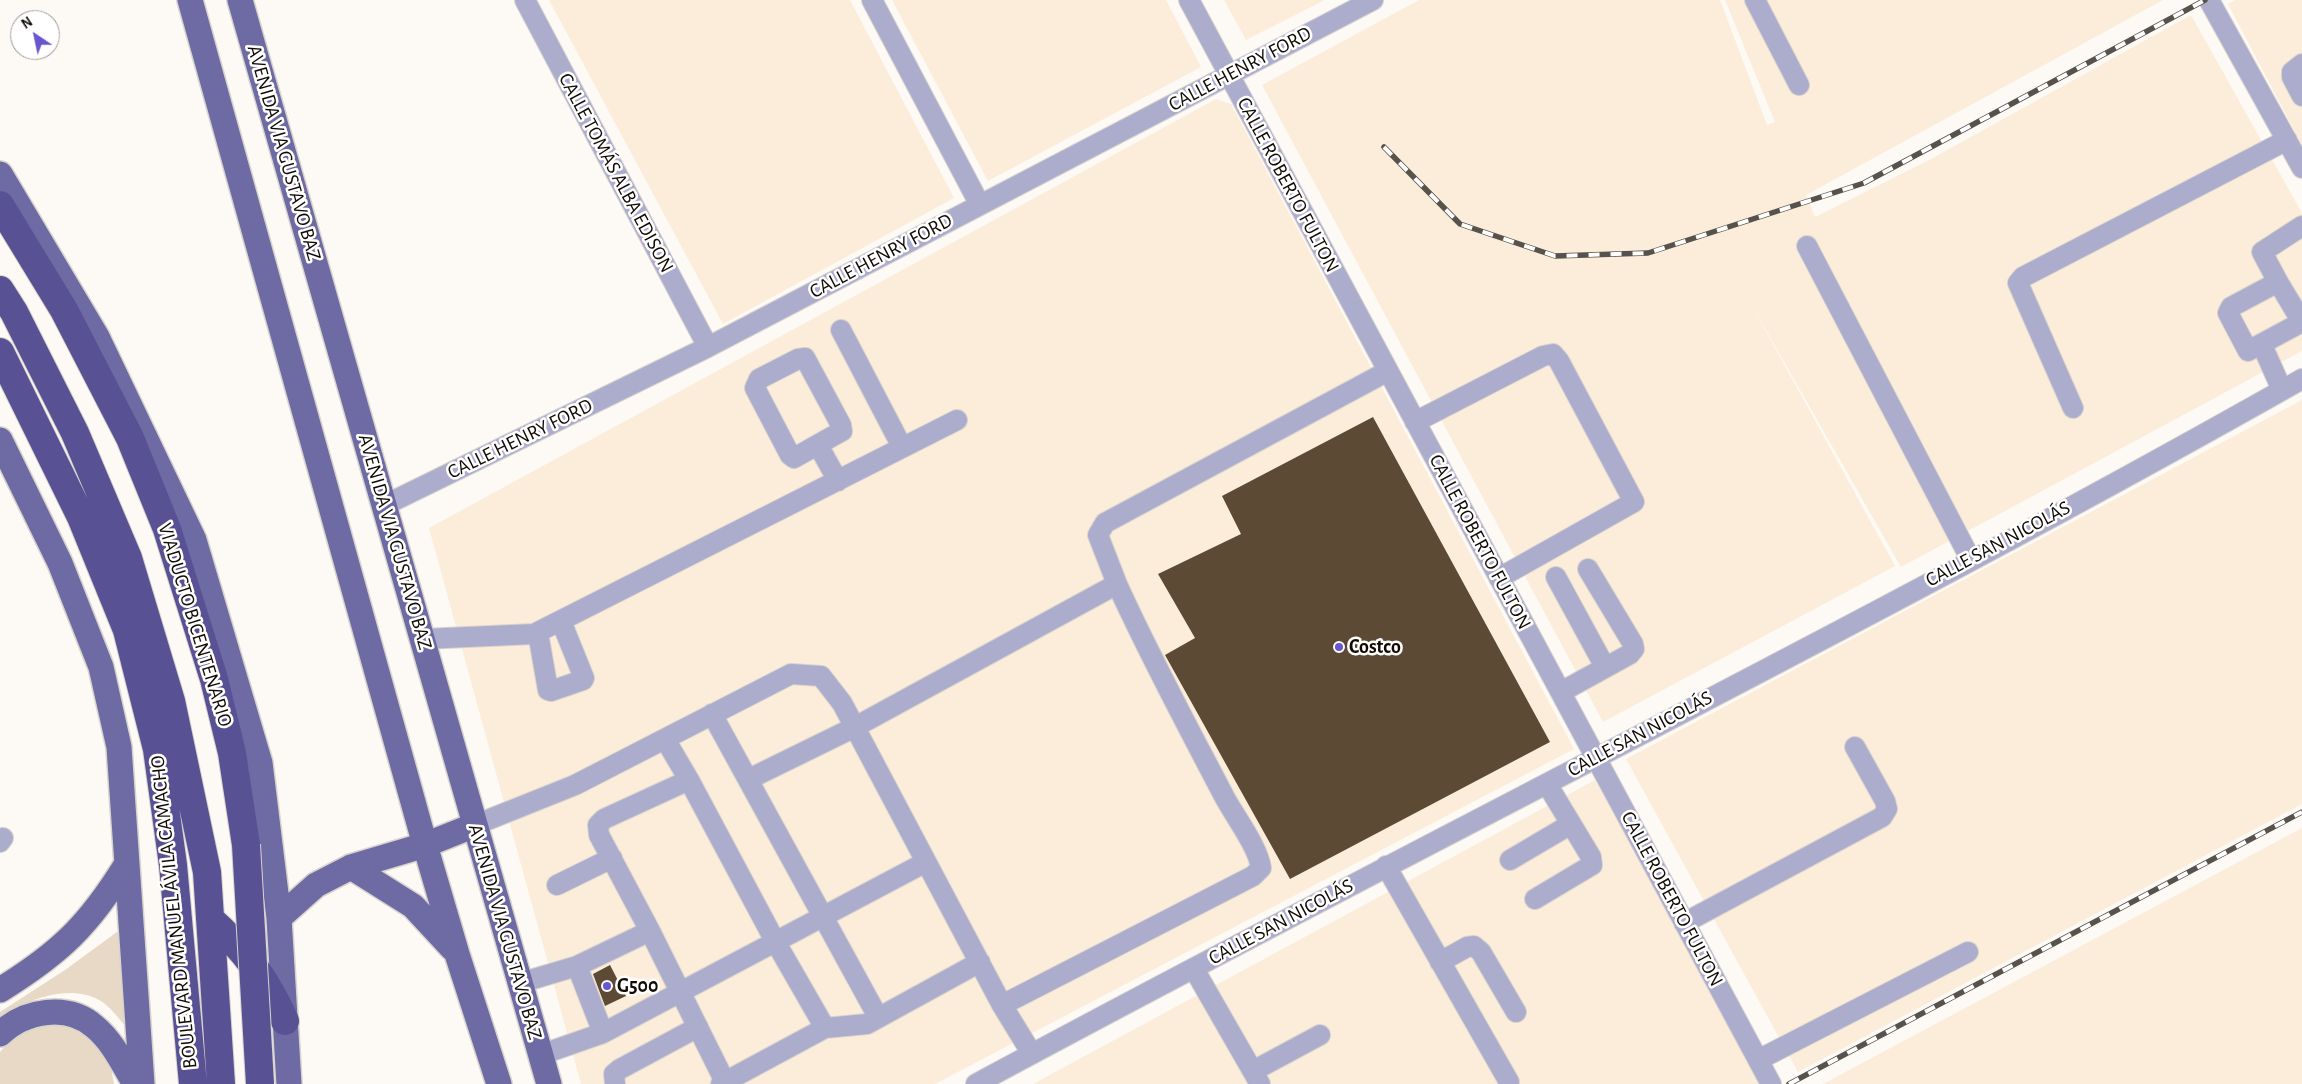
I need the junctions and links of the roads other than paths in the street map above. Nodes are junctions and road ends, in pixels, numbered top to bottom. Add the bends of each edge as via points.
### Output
1 (190, 0) edge
2 (240, 0) edge
3 (525, 0) edge
4 (872, 0) edge
5 (1189, 0) edge
6 (1373, 0) edge
7 (1754, 0) edge
8 (2209, 0) edge
9 (2302, 64) edge
10 (1229, 75) junction
11 (1799, 85) dead end
12 (2302, 96) edge
13 (2287, 140) junction
14 (2302, 168) edge
15 (0, 174) edge
16 (0, 205) edge
17 (980, 205) junction
18 (2302, 226) edge
19 (1807, 246) dead end
20 (2278, 282) junction
21 (0, 290) edge
22 (2302, 322) edge
23 (841, 330) dead end
24 (2262, 345) junction
25 (708, 347) junction
26 (0, 352) edge
27 (1388, 371) junction
28 (2302, 379) edge
29 (2282, 390) junction
30 (2073, 408) dead end
31 (957, 420) dead end
32 (1415, 422) junction
33 (0, 440) edge
34 (818, 445) junction
35 (902, 447) junction
36 (838, 481) junction
37 (385, 504) junction
38 (1971, 560) junction
39 (1588, 569) dead end
40 (1556, 577) dead end
41 (1499, 578) junction
42 (1116, 584) junction
43 (561, 621) junction
44 (538, 633) junction
45 (423, 639) junction
46 (1605, 667) junction
47 (1560, 692) junction
48 (712, 714) junction
49 (855, 728) junction
50 (665, 738) junction
51 (1855, 747) dead end
52 (1596, 758) junction
53 (749, 779) junction
54 (689, 780) junction
55 (1547, 784) junction
56 (1571, 824) junction
57 (475, 825) junction
58 (424, 846) junction
59 (612, 858) junction
60 (1510, 860) dead end
61 (926, 862) junction
62 (126, 865) junction
63 (1386, 866) junction
64 (351, 867) junction
65 (557, 885) dead end
66 (1535, 899) dead end
67 (822, 916) junction
68 (280, 918) junction
69 (210, 919) junction
70 (1684, 923) junction
71 (650, 931) junction
72 (775, 941) junction
73 (1968, 952) dead end
74 (457, 954) junction
75 (980, 962) junction
76 (1440, 962) junction
77 (577, 966) junction
78 (1194, 969) junction
79 (520, 983) junction
80 (0, 990) edge
81 (680, 992) junction
82 (1002, 1005) junction
83 (1516, 1012) dead end
84 (878, 1018) junction
85 (286, 1021) junction
86 (698, 1027) junction
87 (825, 1028) junction
88 (603, 1033) junction
89 (0, 1034) edge
90 (1320, 1035) dead end
91 (1032, 1054) junction
92 (540, 1055) junction
93 (1758, 1060) junction
94 (1257, 1078) edge
95 (1509, 1082) dead end
96 (723, 1083) edge
97 (135, 1084) edge
98 (142, 1084) edge
99 (193, 1084) edge
100 (221, 1084) edge
101 (260, 1084) edge
102 (289, 1084) edge
103 (499, 1084) edge
104 (549, 1084) edge
105 (615, 1084) edge
106 (976, 1084) edge
107 (1771, 1084) edge

1 - 58 main road
2 - 37 main road, AVENIDA VIA GUSTAVO BAZ
3 - 25 street, CALLE TOMÁS ALBA EDISON
4 - 17 street
5 - 10 street, CALLE ROBERTO FULTON
6 - 10 street, CALLE HENRY FORD
7 - 11 street
8 - 13 street
9 - 12 street via 2292,72
10 - 17 street, CALLE HENRY FORD
10 - 27 street, CALLE ROBERTO FULTON
13 - 14 street
13 - 30 street via 2018,283
15 - 68 main road via 96,337 194,540 260,762
16 - 101 highway, VIADUCTO BICENTENARIO, bridge via 64,310 130,438 167,528 212,670 232,753 246,845
17 - 25 street, CALLE HENRY FORD
18 - 20 street via 2262,252
19 - 38 street
20 - 22 street
20 - 24 street via 2231,307 2228,313 2248,351
21 - 69 highway, BOULEVARD MANUEL ÁVILA CAMACHO via 75,433 128,558 171,701 207,872
22 - 24 street
23 - 35 street
24 - 29 street
25 - 37 street, CALLE HENRY FORD
26 - 99 highway, BOULEVARD MANUEL ÁVILA CAMACHO via 81,517 127,630 157,749 174,865
27 - 32 street, CALLE ROBERTO FULTON
27 - 42 street via 1105,523 1098,535
28 - 29 street, CALLE SAN NICOLÁS
29 - 38 street, CALLE SAN NICOLÁS
31 - 35 street
32 - 41 street, CALLE ROBERTO FULTON
32 - 41 street via 1543,356 1553,354 1559,361 1634,502
33 - 62 main road, BOULEVARD MANUEL ÁVILA CAMACHO via 60,562 101,667 119,747
34 - 34 street via 842,431 809,362 805,358 798,359 759,379 754,388 790,455 794,458
34 - 36 street
35 - 36 street
36 - 43 street
37 - 45 main road, AVENIDA VIA GUSTAVO BAZ
38 - 52 street, CALLE SAN NICOLÁS
39 - 46 street via 1634,649
40 - 46 street
41 - 47 street, CALLE ROBERTO FULTON
42 - 49 street
42 - 82 street via 1238,823 1260,859 1261,868 1253,876
43 - 44 street
43 - 44 street via 583,680 548,690
44 - 45 street
45 - 57 main road, AVENIDA VIA GUSTAVO BAZ
46 - 47 street
47 - 52 street, CALLE ROBERTO FULTON
48 - 49 street via 791,674 821,676
48 - 50 street
48 - 53 street
49 - 53 street
49 - 61 street
50 - 54 street
50 - 57 street via 575,785
51 - 70 street via 1885,801 1887,810 1882,818
52 - 55 street, CALLE SAN NICOLÁS
52 - 70 street, CALLE ROBERTO FULTON
53 - 67 street
54 - 59 street via 604,819 598,825 599,835
54 - 72 street
55 - 56 street
55 - 63 street, CALLE SAN NICOLÁS
56 - 60 street
56 - 66 street via 1591,857 1592,865
57 - 58 main road
57 - 79 main road, AVENIDA VIA GUSTAVO BAZ
58 - 64 main road
58 - 74 main road
59 - 65 street
59 - 71 street
61 - 67 street
61 - 75 street
62 - 80 main road via 103,902 73,937
62 - 98 main road, BOULEVARD MANUEL ÁVILA CAMACHO
63 - 76 street
63 - 78 street, CALLE SAN NICOLÁS
64 - 68 main road via 316,885
64 - 74 main road via 413,906
67 - 72 street
67 - 84 street
68 - 85 main road
69 - 85 highway via 246,954
69 - 100 highway, BOULEVARD MANUEL ÁVILA CAMACHO
70 - 93 street, CALLE ROBERTO FULTON
71 - 77 street
71 - 81 street
72 - 81 street
72 - 87 street
73 - 93 street
74 - 103 main road
75 - 82 street
75 - 84 street
76 - 83 street via 1474,946 1481,952
76 - 95 street
77 - 79 street
77 - 88 street
78 - 91 street, CALLE SAN NICOLÁS
78 - 94 street
79 - 92 main road, AVENIDA VIA GUSTAVO BAZ
81 - 86 street
81 - 88 street
82 - 91 street
84 - 87 street via 867,1024
85 - 102 main road
86 - 96 street
86 - 105 street via 620,1069 614,1074
87 - 96 street
88 - 92 street
89 - 97 main road via 26,1016 51,1011 74,1015 95,1026 112,1046
90 - 94 street
91 - 106 street, CALLE SAN NICOLÁS
92 - 104 main road, AVENIDA VIA GUSTAVO BAZ
93 - 107 street, CALLE ROBERTO FULTON

